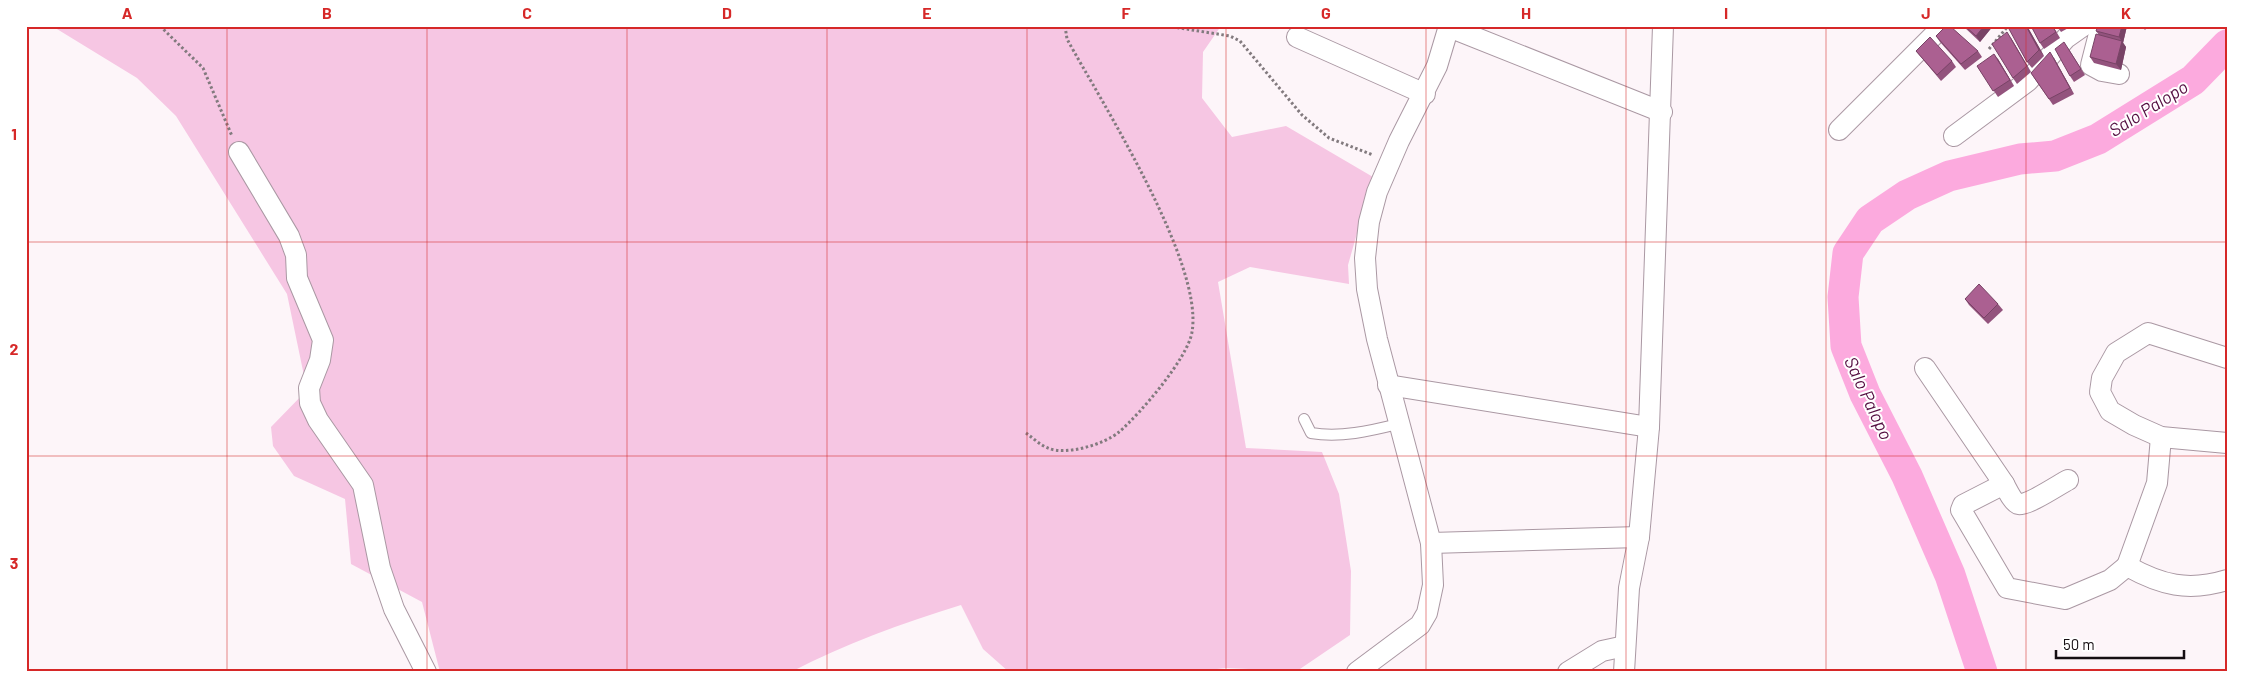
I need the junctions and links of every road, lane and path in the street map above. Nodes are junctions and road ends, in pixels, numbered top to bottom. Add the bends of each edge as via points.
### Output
1 (160, 26) edge
2 (1065, 26) edge
3 (1167, 26) edge
4 (1449, 26) edge
5 (1663, 26) edge
6 (1943, 26) edge
7 (2008, 26) edge
8 (2083, 26) edge
9 (2101, 26) edge
10 (1297, 37) dead end
11 (1989, 49) dead end
12 (2120, 74) dead end
13 (1424, 94) junction
14 (1662, 112) junction
15 (1840, 130) dead end
16 (1954, 136) dead end
17 (239, 152) joint
18 (1390, 162) junction
19 (2227, 358) edge
20 (1925, 368) dead end
21 (1388, 385) junction
22 (1304, 419) dead end
23 (1398, 424) junction
24 (1649, 427) junction
25 (1026, 432) dead end
26 (2161, 437) junction
27 (2227, 442) edge
28 (2068, 480) dead end
29 (2004, 484) junction
30 (1639, 537) junction
31 (1431, 542) junction
32 (2127, 566) junction
33 (2227, 580) edge
34 (1625, 646) junction
35 (426, 672) edge
36 (1357, 672) edge
37 (1568, 672) edge
38 (1624, 672) edge

1 - 17 path via 203,68
2 - 25 path via 1067,39 1148,185 1176,249 1192,296 1194,322 1189,341 1150,401 1111,439 1080,448 1053,450
3 - 18 path via 1230,36 1240,41 1302,115 1329,138
4 - 13 street via 1437,66
4 - 14 street
5 - 14 street
6 - 15 street
7 - 11 path
8 - 16 street via 2066,38 2028,81
9 - 12 street via 2091,65
10 - 13 street
13 - 18 street
14 - 24 street
17 - 35 street via 292,242 297,278 323,340 320,360 309,388 310,402 318,420 361,481 380,568 394,608
18 - 21 street via 1373,206 1365,258 1369,297
19 - 26 street via 2148,333 2116,353 2100,383 2105,404 2124,420
20 - 29 street
21 - 23 street
21 - 24 street
22 - 23 lane via 1311,433 1322,435 1364,432
23 - 31 street
24 - 30 street
26 - 27 street
26 - 32 street via 2157,483
28 - 29 street via 2020,504 2015,502
29 - 32 street via 1963,505 1961,510 2007,588 2065,599 2110,580
30 - 31 street
30 - 34 street via 1629,588
31 - 36 street via 1433,585 1425,618 1409,634
32 - 33 street via 2151,579 2176,585 2204,586
34 - 37 street via 1602,651
34 - 38 street

